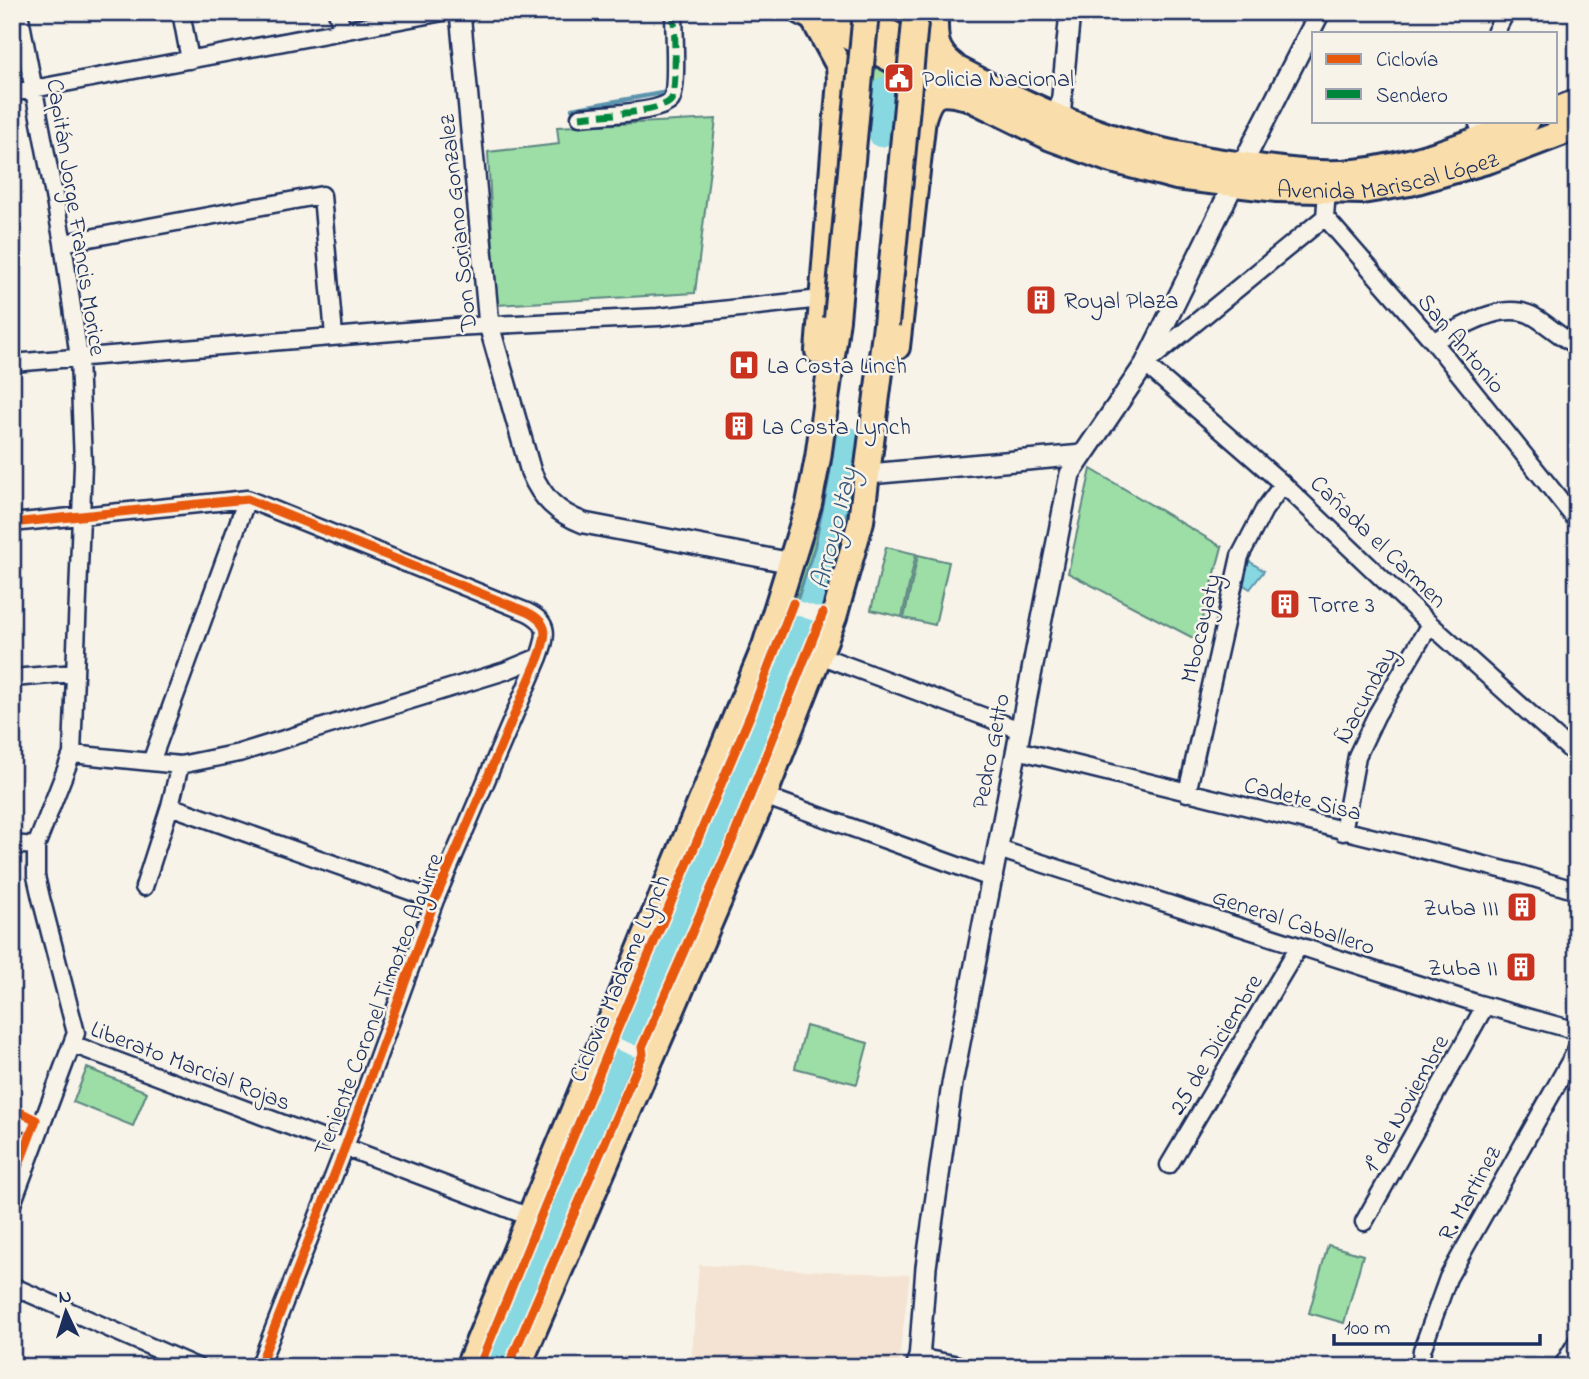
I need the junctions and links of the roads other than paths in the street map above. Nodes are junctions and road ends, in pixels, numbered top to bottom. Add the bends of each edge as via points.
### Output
1 (19, 12) edge
2 (181, 12) edge
3 (338, 12) edge
4 (443, 12) edge
5 (460, 12) edge
6 (674, 12) edge
7 (850, 12) edge
8 (866, 12) edge
9 (916, 12) edge
10 (935, 12) edge
11 (1070, 12) edge
12 (1320, 12) edge
13 (1506, 12) edge
14 (807, 16) edge
15 (343, 31) junction
16 (1496, 32) edge
17 (190, 60) junction
18 (956, 68) junction
19 (34, 89) junction
20 (12, 93) edge
21 (964, 96) junction
22 (1577, 102) edge
23 (1558, 109) edge
24 (580, 117) dead end
25 (1060, 117) junction
26 (1521, 122) edge
27 (1577, 127) edge
28 (1480, 129) edge
29 (1238, 175) junction
30 (1327, 191) junction
31 (1325, 217) junction
32 (63, 243) junction
33 (821, 299) junction
34 (489, 325) junction
35 (334, 336) junction
36 (1433, 341) junction
37 (1577, 345) edge
38 (79, 358) junction
39 (12, 363) edge
40 (1145, 364) junction
41 (824, 416) junction
42 (874, 422) junction
43 (1083, 455) junction
44 (869, 474) junction
45 (1283, 484) junction
46 (247, 499) junction
47 (81, 517) junction
48 (1577, 520) edge
49 (12, 523) edge
50 (792, 563) junction
51 (1430, 624) junction
52 (819, 655) junction
53 (538, 657) junction
54 (75, 673) junction
55 (12, 678) edge
56 (1020, 730) junction
57 (1017, 750) junction
58 (72, 754) junction
59 (1577, 756) edge
60 (151, 762) junction
61 (180, 765) junction
62 (1187, 793) junction
63 (764, 796) junction
64 (170, 806) junction
65 (1343, 832) junction
66 (12, 844) edge
67 (36, 846) junction
68 (998, 849) junction
69 (994, 878) junction
70 (144, 887) dead end
71 (1577, 891) edge
72 (435, 900) junction
73 (1299, 946) junction
74 (1485, 1006) junction
75 (1577, 1031) edge
76 (72, 1044) junction
77 (1577, 1049) edge
78 (12, 1116) edge
79 (40, 1129) junction
80 (345, 1147) junction
81 (1170, 1165) dead end
82 (12, 1203) edge
83 (530, 1217) junction
84 (1364, 1223) dead end
85 (12, 1286) edge
86 (1577, 1342) edge
87 (919, 1364) edge
88 (197, 1367) edge
89 (259, 1367) edge
90 (468, 1367) edge
91 (518, 1367) edge
92 (957, 1367) edge
93 (1420, 1367) edge
94 (1562, 1367) edge

1 - 19 street, Capitán Jorge Francis Morice
2 - 17 street
3 - 15 street
4 - 15 street
5 - 34 street, Don Soriano Gonzalez
6 - 24 street via 671,100 660,107
7 - 18 highway
8 - 41 highway, bridge
9 - 42 highway, bridge
10 - 18 highway via 938,49
11 - 25 street
12 - 29 street, Pedro Getto
13 - 16 street
14 - 21 highway
14 - 33 highway via 834,54 840,80
15 - 17 street
17 - 19 street
18 - 25 highway
19 - 20 street
19 - 32 street, Capitán Jorge Francis Morice
21 - 29 highway via 1087,152 1177,177
21 - 42 highway via 938,94 928,103 923,118 897,346
22 - 23 highway
25 - 29 highway
26 - 28 highway, Avenida Mariscal López
27 - 30 highway, Avenida Mariscal López via 1490,160 1410,183
28 - 29 highway, Avenida Mariscal López via 1388,167
29 - 30 highway, Avenida Mariscal López
29 - 40 street, Pedro Getto
30 - 31 street
31 - 36 street, San Antonio
31 - 40 street
32 - 35 street via 322,195
32 - 38 street, Capitán Jorge Francis Morice
33 - 34 street via 658,317
33 - 41 highway via 817,396
34 - 35 street
34 - 50 street, Don Soriano Gonzalez via 531,472 557,510 584,523
35 - 38 street
36 - 37 street via 1512,310 1531,315
36 - 48 street, San Antonio
38 - 39 street
38 - 47 street, Capitán Jorge Francis Morice
40 - 43 street, Pedro Getto
40 - 45 street, Cañada el Carmen
41 - 50 highway via 809,505
42 - 44 highway
43 - 44 street
43 - 56 street, Pedro Getto via 1070,474
44 - 52 highway via 853,555
45 - 51 street, Cañada el Carmen
45 - 62 street, Mbocayaty via 1240,556
46 - 47 street
46 - 53 street, Teniente Coronel Timoteo Aguirre via 536,616 545,630
46 - 60 street
47 - 49 street
47 - 54 street, Capitán Jorge Francis Morice
50 - 83 highway via 751,683
51 - 59 street, Cañada el Carmen
51 - 65 street, Ñacunday via 1357,755
52 - 56 street
52 - 63 highway
53 - 61 street via 239,753
53 - 72 street, Teniente Coronel Timoteo Aguirre
54 - 55 street
54 - 58 street, Capitán Jorge Francis Morice
56 - 57 street, Pedro Getto
57 - 62 street, Cadete Sisa
57 - 68 street, Pedro Getto
58 - 60 street
58 - 67 street, Capitán Jorge Francis Morice
60 - 61 street
61 - 64 street
62 - 65 street, Cadete Sisa
63 - 69 street
63 - 91 highway
64 - 70 street
64 - 72 street
65 - 71 street, Cadete Sisa
66 - 67 street
67 - 76 street, Capitán Jorge Francis Morice via 36,876 76,1034
68 - 69 street, Pedro Getto
68 - 73 street, General Caballero
69 - 87 street, Pedro Getto via 952,1088 926,1267
72 - 80 street, Teniente Coronel Timoteo Aguirre
73 - 74 street, General Caballero
73 - 81 street, 25 de Diciembre
74 - 75 street, General Caballero
74 - 84 street, 1° de Noviembre
76 - 79 street, Capitán Jorge Francis Morice
76 - 80 street, Liberato Marcial Rojas
77 - 93 street, R. Martinez via 1448,1278
78 - 79 street
79 - 82 street, Capitán Jorge Francis Morice
80 - 83 street, Liberato Marcial Rojas
80 - 89 street, Teniente Coronel Timoteo Aguirre
83 - 90 highway
85 - 88 street
86 - 94 street
87 - 92 main road

